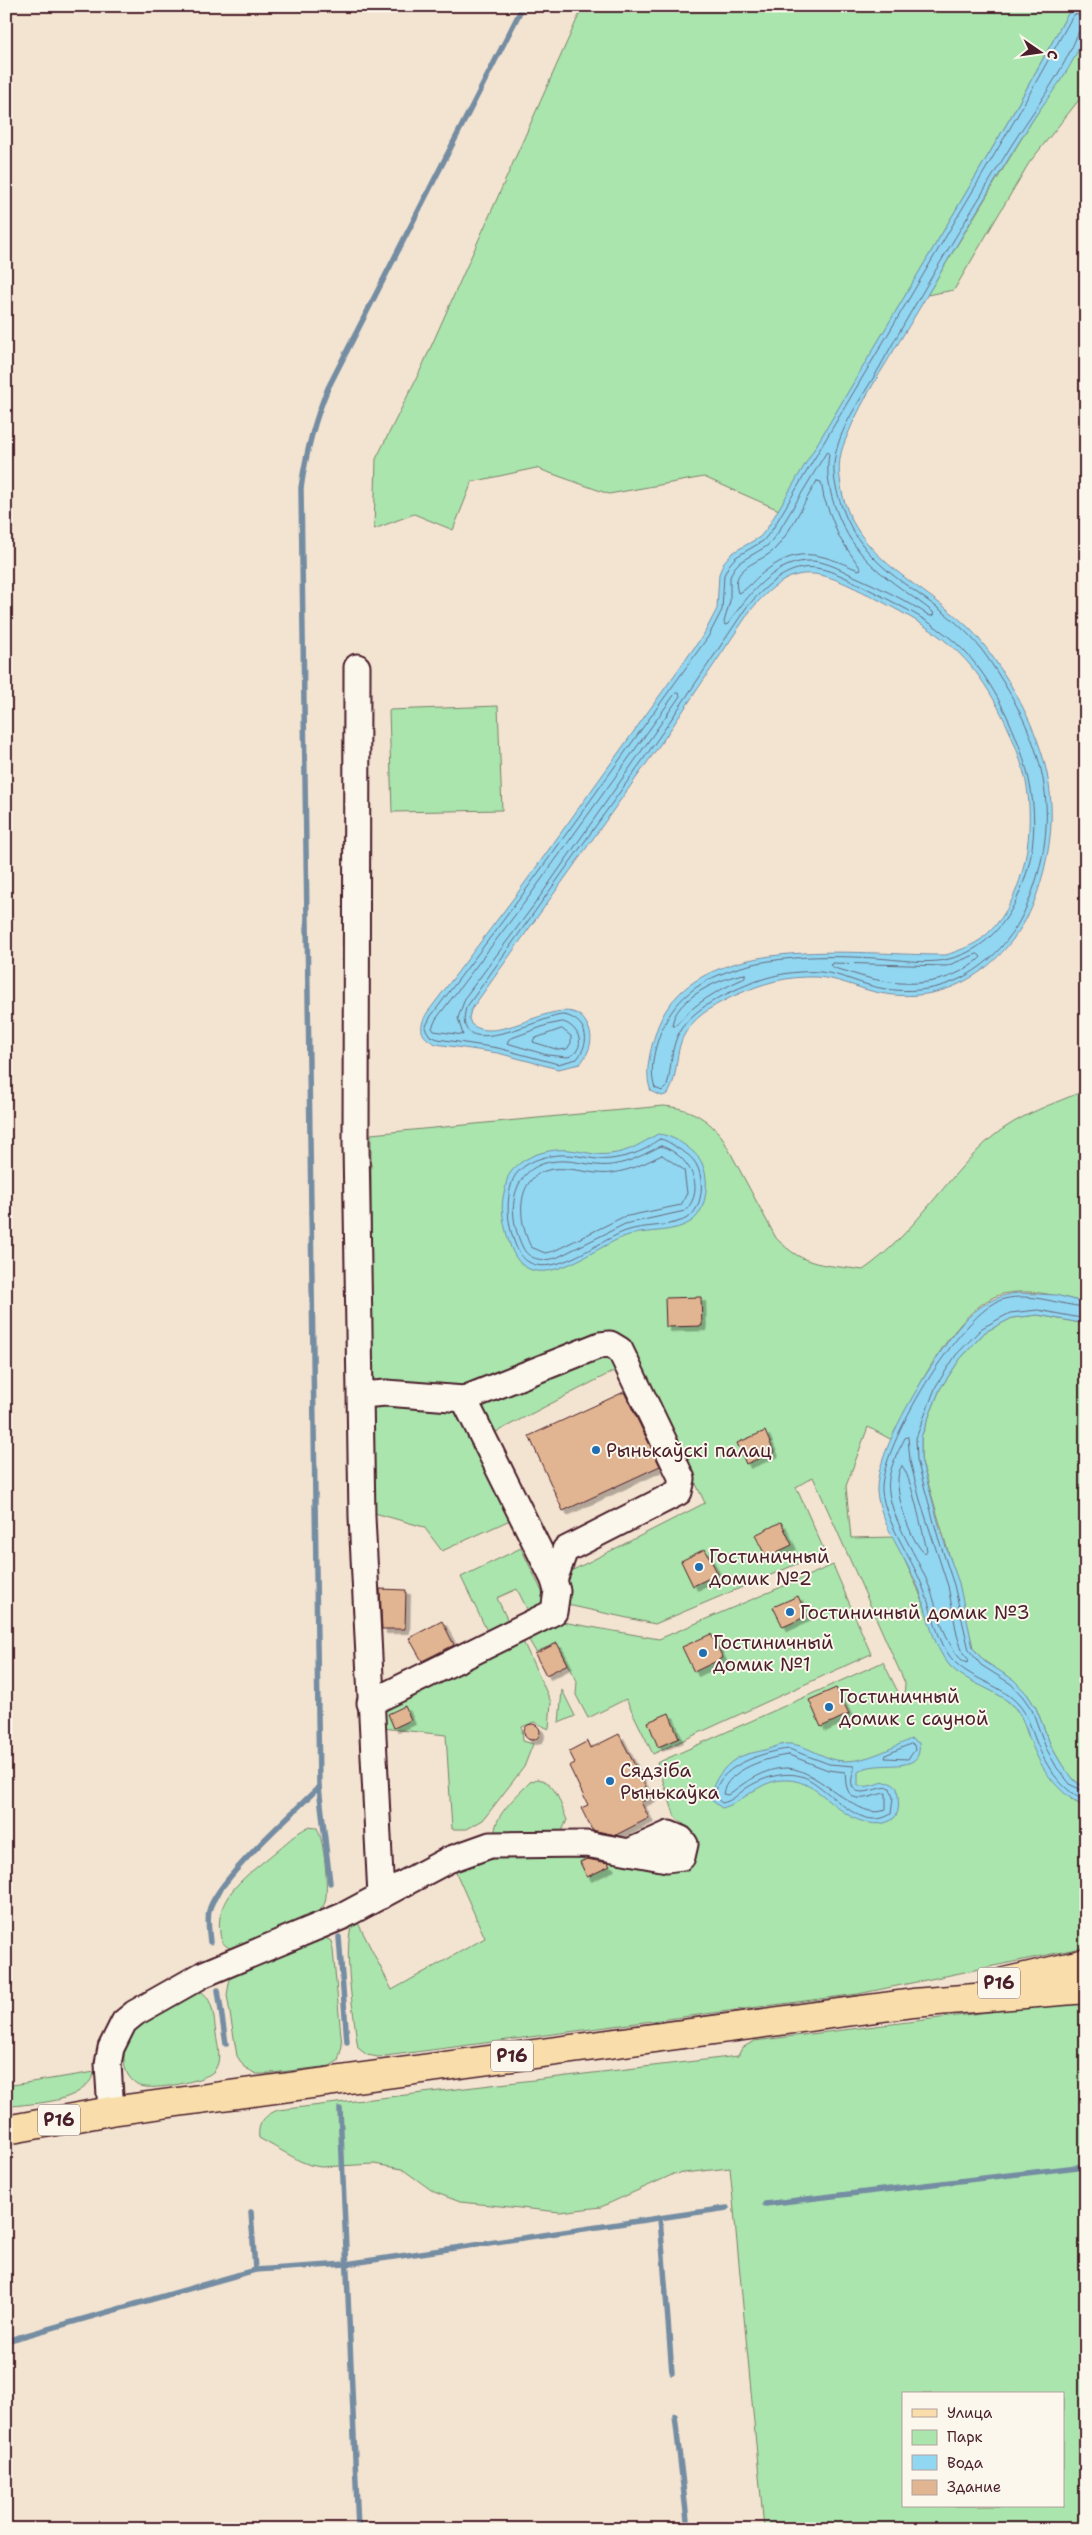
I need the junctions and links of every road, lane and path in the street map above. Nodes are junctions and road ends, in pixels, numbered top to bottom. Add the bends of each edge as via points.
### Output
1 (357, 667) dead end
2 (361, 1395) junction
3 (464, 1399) junction
4 (554, 1580) junction
5 (370, 1703) junction
6 (630, 1851) dead end
7 (380, 1896) junction
8 (1086, 1963) edge
9 (1086, 1989) edge
10 (913, 2003) junction
11 (112, 2111) junction
12 (6, 2130) edge

1 - 2 lane via 356,1145
2 - 3 lane via 386,1392
2 - 5 lane via 362,1518
3 - 4 lane
3 - 4 lane via 600,1345 610,1344 620,1350 682,1484 679,1492 566,1550
4 - 5 lane via 557,1591 554,1612
5 - 7 lane
6 - 7 lane via 586,1844 490,1845 448,1860
7 - 11 lane via 343,1916 204,1974 135,2013 124,2022 111,2048 108,2064
8 - 10 main road, Р16
9 - 10 main road, Р16
10 - 11 main road, Р16
11 - 12 main road, Р16

